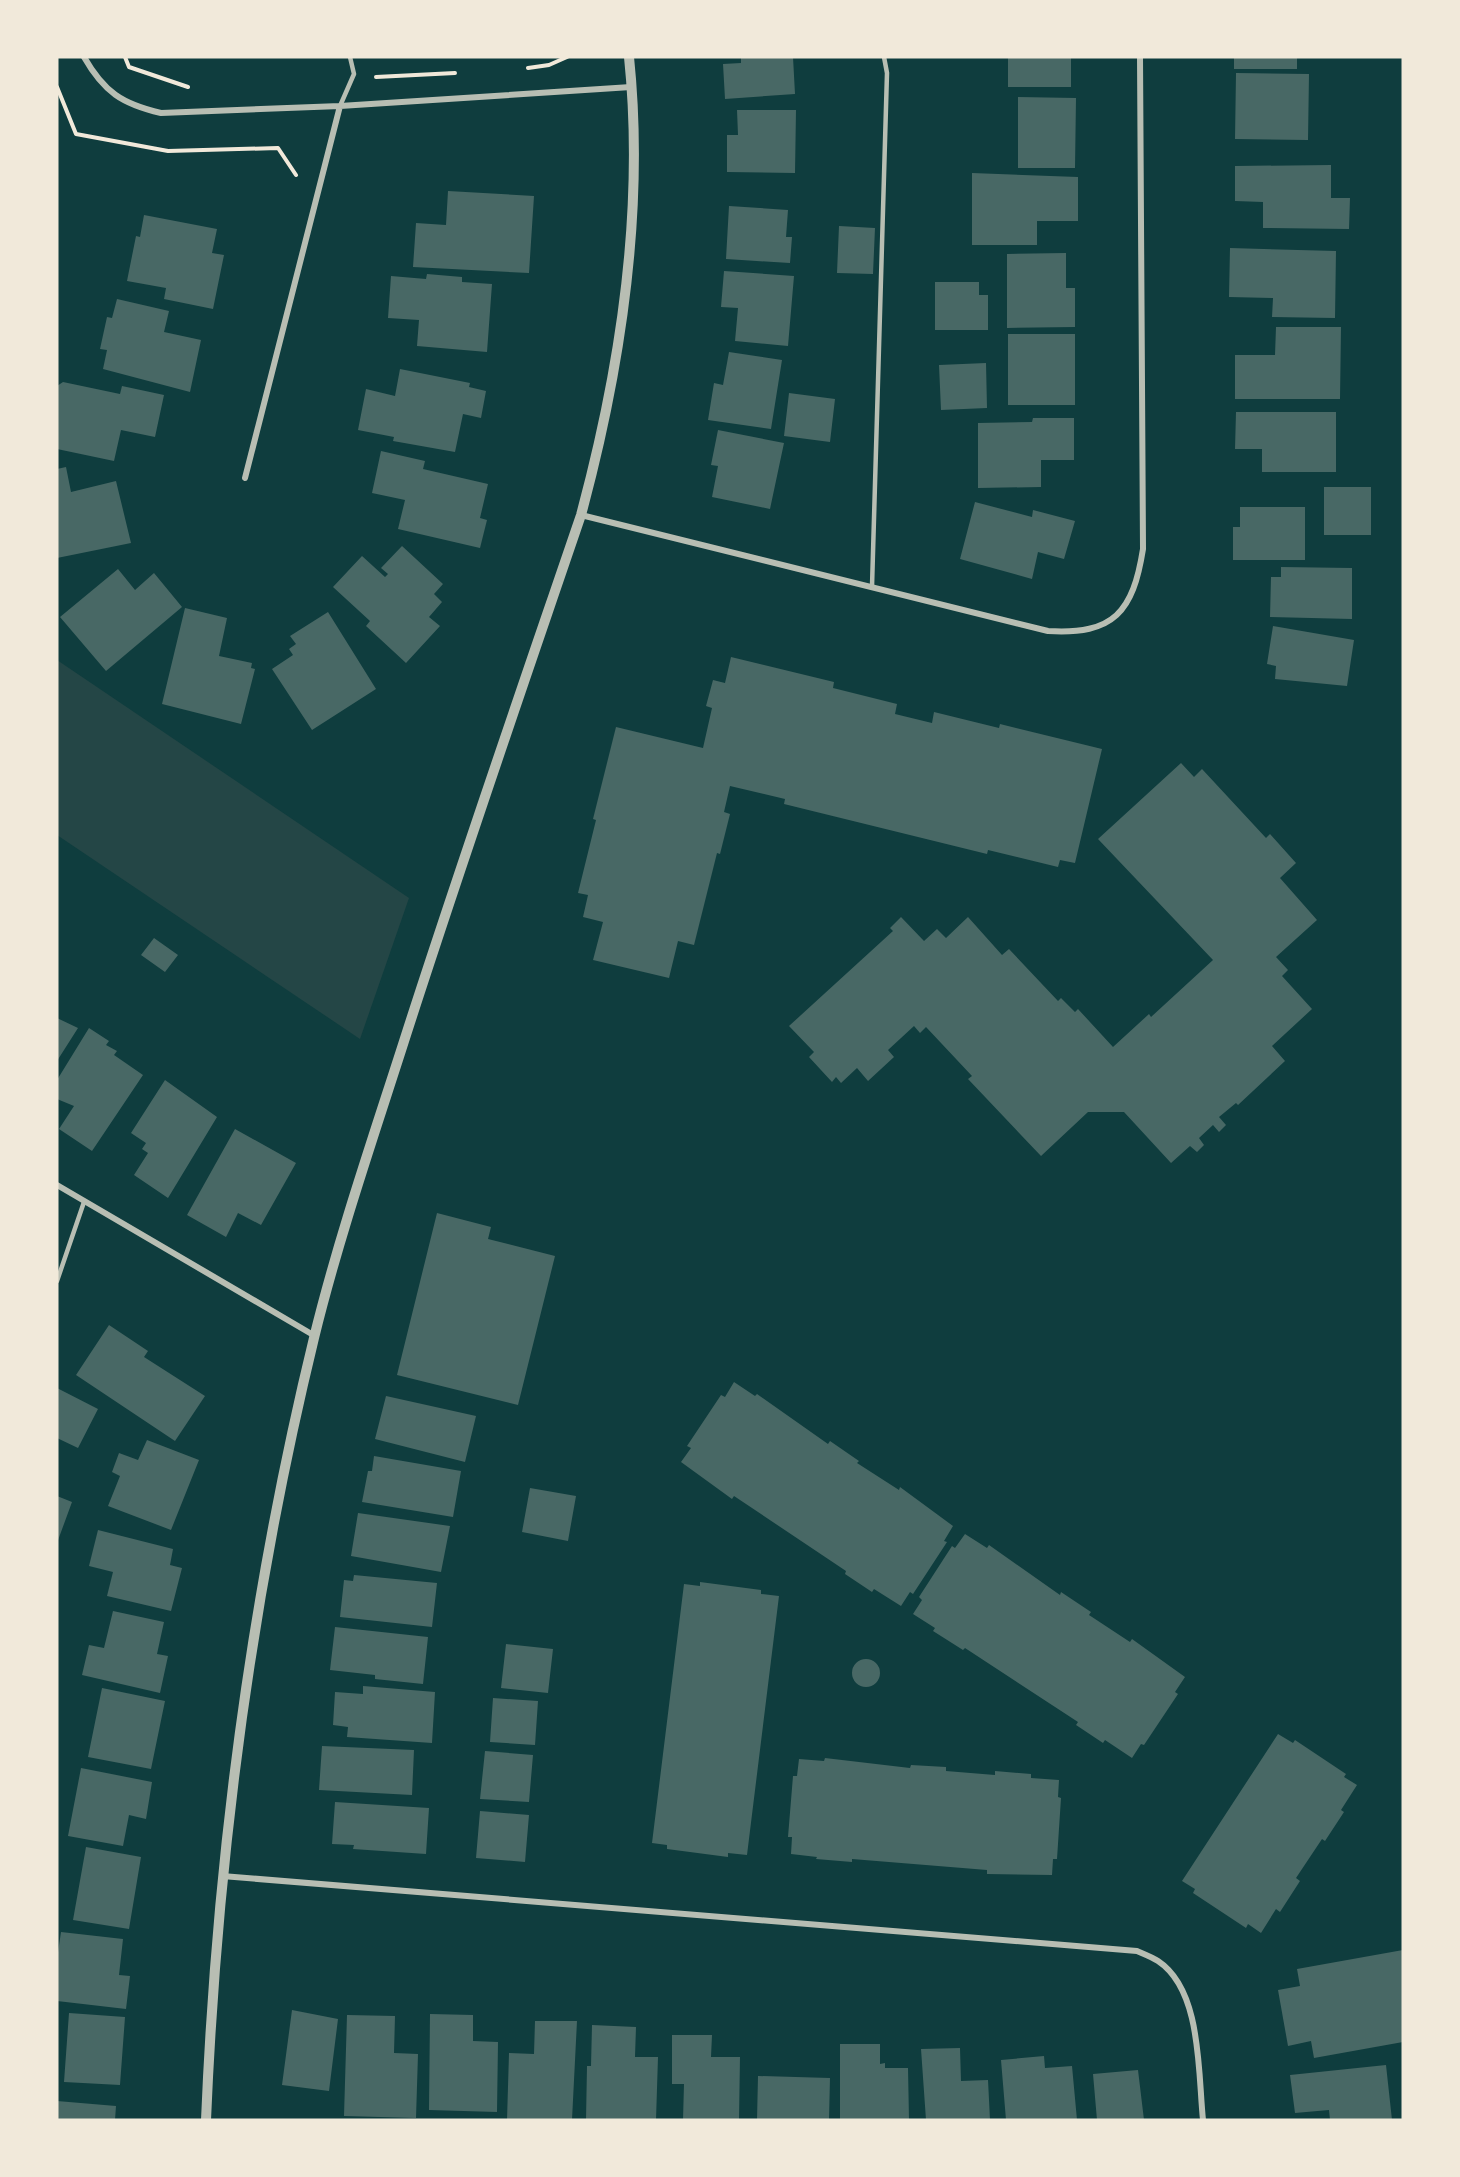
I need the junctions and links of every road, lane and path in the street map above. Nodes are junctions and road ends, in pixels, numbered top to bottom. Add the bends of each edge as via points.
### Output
1 (84, 57) edge
2 (125, 57) edge
3 (350, 57) edge
4 (567, 57) edge
5 (629, 57) edge
6 (884, 57) edge
7 (1140, 57) edge
8 (519, 69) dead end
9 (460, 72) dead end
10 (367, 78) dead end
11 (57, 87) edge
12 (632, 87) junction
13 (194, 90) dead end
14 (340, 106) junction
15 (296, 175) dead end
16 (245, 478) dead end
17 (581, 515) junction
18 (873, 587) junction
19 (57, 1185) edge
20 (84, 1202) junction
21 (57, 1281) edge
22 (315, 1336) junction
23 (222, 1876) junction
24 (206, 2120) edge
25 (1203, 2120) edge

1 - 14 street via 96,78 116,96 137,108 161,113
2 - 13 path via 129,67
3 - 14 lane via 354,74
4 - 8 path via 549,66
5 - 12 street
6 - 18 lane via 887,73
7 - 18 street via 1143,549 1132,590 1111,622 1084,631 1048,631
9 - 10 path
11 - 15 path via 76,134 168,150 278,148
12 - 14 street
12 - 17 street via 633,184 628,269 611,393
14 - 16 street
17 - 18 street
17 - 22 street via 362,1171
19 - 20 street
20 - 21 lane
20 - 22 street
22 - 23 street via 283,1481 258,1622
23 - 24 street
23 - 25 street via 1137,1951 1159,1961 1186,1995 1193,2019

